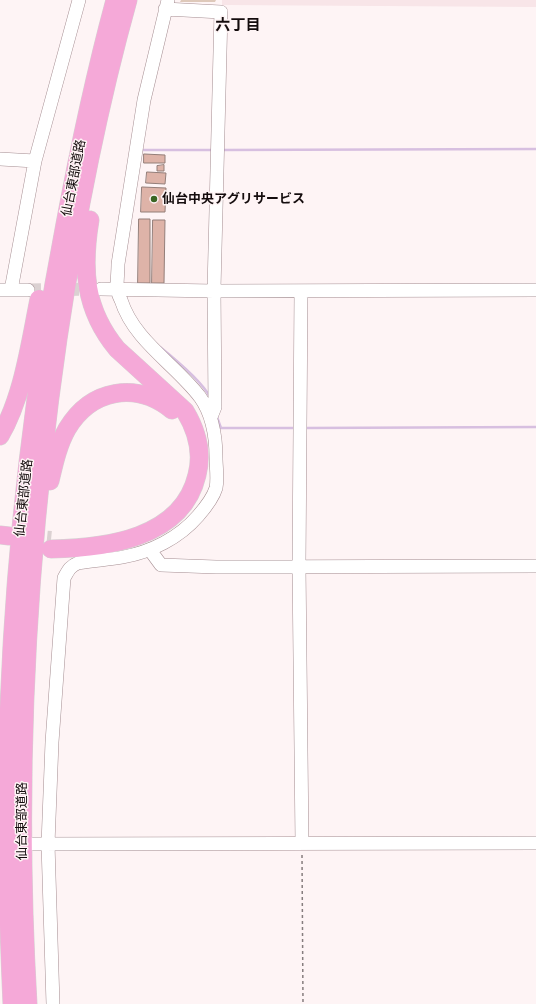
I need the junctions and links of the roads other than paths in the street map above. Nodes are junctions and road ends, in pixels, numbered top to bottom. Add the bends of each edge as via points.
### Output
1 (79, 0) edge
2 (115, 0) edge
3 (167, 4) edge
4 (126, 8) edge
5 (90, 99) junction
6 (0, 159) edge
7 (35, 161) junction
8 (214, 287) junction
9 (101, 289) tunnel mouth
10 (117, 289) junction
11 (5, 290) edge
12 (28, 290) tunnel mouth
13 (536, 290) edge
14 (301, 291) junction
15 (213, 412) junction
16 (0, 436) edge
17 (150, 550) junction
18 (300, 566) junction
19 (536, 566) edge
20 (25, 688) junction
21 (302, 843) junction
22 (536, 843) edge
23 (31, 844) dead end
24 (48, 844) junction
25 (0, 855) edge
26 (10, 955) junction
27 (12, 1004) edge
28 (28, 1004) edge
29 (54, 1004) edge

1 - 7 street
2 - 5 highway, 仙台東部道路
3 - 8 street via 221,12
3 - 10 street via 144,100 118,264
4 - 20 highway, 仙台東部道路 via 90,158 64,297 40,485
4 - 20 highway via 88,232 85,258 87,287 95,314 108,338 128,361 175,401 188,416 198,442 199,466 186,502 156,528 116,542 74,548 51,544 115,534 147,523 171,506 179,496 190,471 192,459 183,424 174,412 150,396 123,392 111,394 84,408 75,417 57,452 48,492 35,621
5 - 16 highway via 70,156 23,375 12,411
5 - 26 highway, 仙台東部道路 via 50,300 21,523 8,750
6 - 7 street
7 - 11 street
8 - 10 street
8 - 14 street
8 - 15 street
9 - 10 street
10 - 15 street via 129,321
11 - 12 street
13 - 14 street
14 - 18 street
15 - 17 street via 216,488 192,523
17 - 18 street via 161,565
17 - 24 street via 73,565 64,578 52,742
18 - 19 street
18 - 21 street
20 - 28 highway, 仙台東部道路 via 22,850
21 - 22 street
21 - 24 street
23 - 24 street
24 - 29 street
25 - 26 highway
26 - 27 highway, 仙台東部道路

